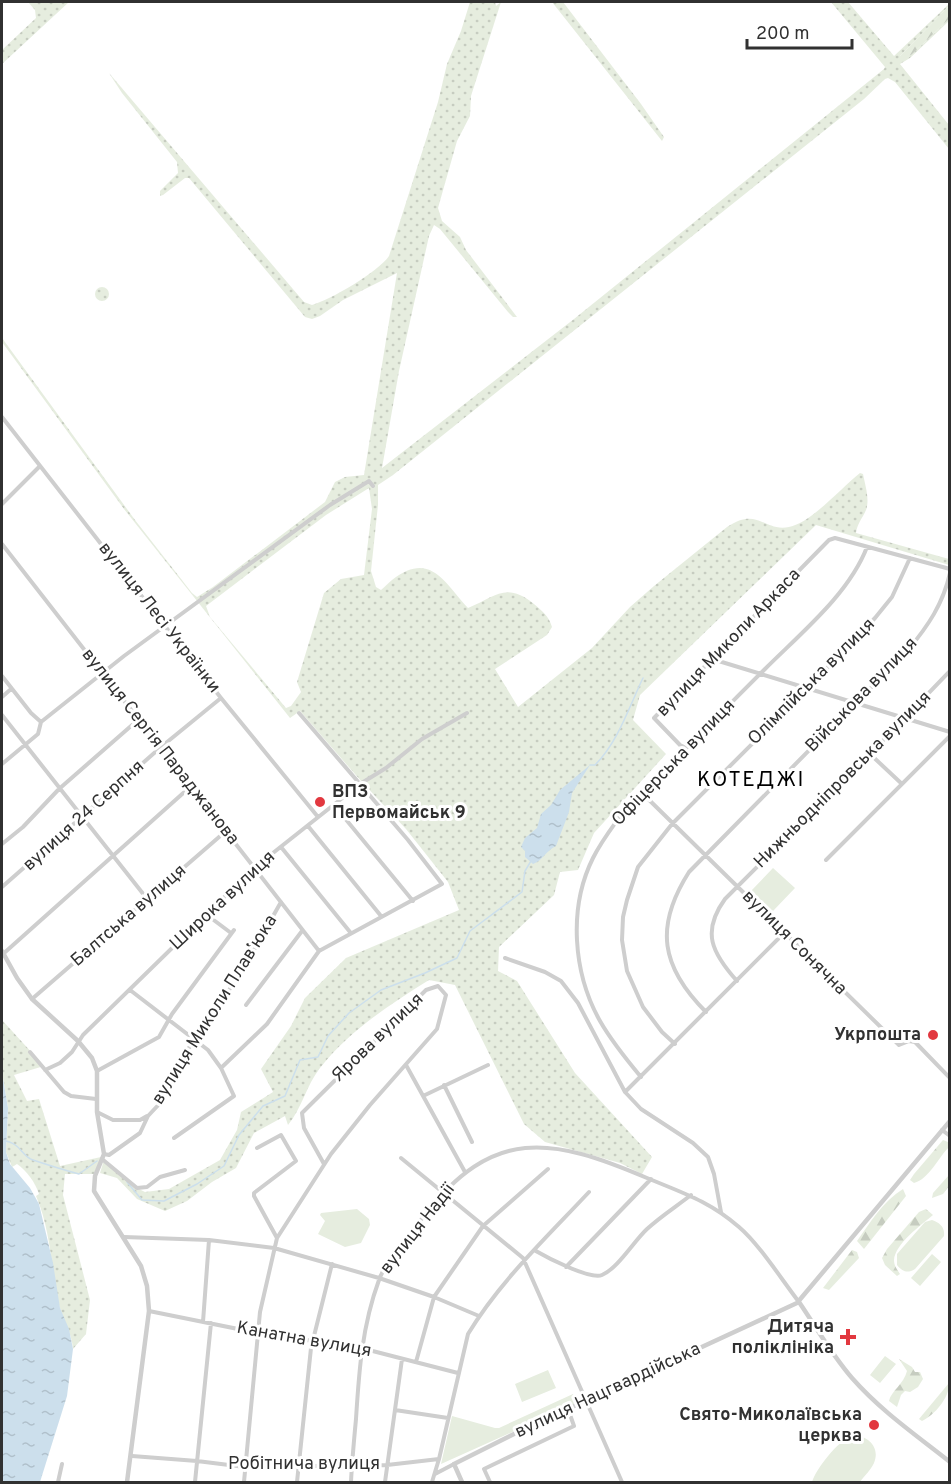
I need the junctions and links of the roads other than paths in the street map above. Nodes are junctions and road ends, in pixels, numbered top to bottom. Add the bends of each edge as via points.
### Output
1 (2, 417) edge
2 (39, 467) junction
3 (373, 486) dead end
4 (2, 504) edge
5 (2, 544) edge
6 (867, 547) junction
7 (909, 558) junction
8 (950, 571) edge
9 (165, 627) junction
10 (712, 658) junction
11 (950, 671) edge
12 (102, 674) junction
13 (760, 674) junction
14 (2, 676) edge
15 (808, 688) junction
16 (11, 689) junction
17 (2, 697) edge
18 (221, 698) junction
19 (856, 703) junction
20 (300, 713) dead end
21 (467, 713) dead end
22 (2, 715) edge
23 (905, 718) junction
24 (139, 719) junction
25 (41, 722) junction
26 (950, 734) edge
27 (25, 744) junction
28 (161, 747) junction
29 (687, 748) junction
30 (870, 754) junction
31 (2, 764) edge
32 (360, 784) junction
33 (902, 784) junction
34 (190, 787) junction
35 (59, 789) junction
36 (642, 793) junction
37 (333, 805) junction
38 (83, 816) junction
39 (318, 817) junction
40 (672, 824) junction
41 (308, 826) junction
42 (226, 831) junction
43 (2, 843) edge
44 (281, 847) junction
45 (114, 855) junction
46 (705, 856) junction
47 (826, 860) dead end
48 (254, 868) junction
49 (2, 887) edge
50 (738, 887) junction
51 (148, 900) junction
52 (413, 901) junction
53 (281, 902) junction
54 (207, 915) junction
55 (381, 916) junction
56 (303, 930) junction
57 (350, 932) junction
58 (784, 933) junction
59 (319, 951) junction
60 (2, 952) edge
61 (505, 958) dead end
62 (737, 981) junction
63 (130, 990) junction
64 (32, 999) junction
65 (246, 1005) dead end
66 (706, 1012) junction
67 (168, 1020) junction
68 (195, 1040) junction
69 (78, 1041) junction
70 (675, 1044) junction
71 (30, 1052) dead end
72 (405, 1065) junction
73 (488, 1065) dead end
74 (221, 1068) junction
75 (45, 1070) junction
76 (97, 1071) junction
77 (641, 1077) junction
78 (950, 1078) edge
79 (444, 1085) junction
80 (625, 1092) junction
81 (423, 1096) junction
82 (96, 1098) junction
83 (97, 1112) junction
84 (148, 1116) junction
85 (950, 1121) edge
86 (942, 1130) junction
87 (950, 1136) edge
88 (174, 1138) dead end
89 (472, 1142) dead end
90 (258, 1148) dead end
91 (103, 1157) junction
92 (401, 1158) dead end
93 (324, 1164) junction
94 (548, 1169) dead end
95 (185, 1170) dead end
96 (465, 1172) junction
97 (651, 1179) junction
98 (589, 1192) dead end
99 (443, 1193) junction
100 (691, 1195) junction
101 (721, 1212) junction
102 (483, 1226) junction
103 (124, 1237) junction
104 (277, 1238) junction
105 (209, 1240) junction
106 (274, 1248) junction
107 (534, 1251) junction
108 (524, 1262) junction
109 (332, 1264) junction
110 (566, 1267) junction
111 (379, 1278) junction
112 (434, 1298) junction
113 (799, 1302) junction
114 (149, 1311) junction
115 (479, 1316) junction
116 (203, 1322) junction
117 (212, 1323) junction
118 (258, 1333) junction
119 (312, 1340) junction
120 (361, 1348) junction
121 (402, 1358) junction
122 (416, 1362) junction
123 (458, 1373) junction
124 (586, 1400) junction
125 (568, 1409) junction
126 (395, 1410) junction
127 (448, 1418) junction
128 (132, 1456) junction
129 (440, 1459) junction
130 (197, 1461) junction
131 (950, 1462) edge
132 (62, 1464) dead end
133 (454, 1464) junction
134 (298, 1465) junction
135 (387, 1465) junction
136 (352, 1466) junction
137 (245, 1467) junction
138 (434, 1474) junction
139 (58, 1482) edge
140 (128, 1482) edge
141 (195, 1482) edge
142 (243, 1482) edge
143 (297, 1482) edge
144 (351, 1482) edge
145 (385, 1482) edge
146 (432, 1482) edge
147 (462, 1482) edge
148 (490, 1482) edge
149 (622, 1482) edge

1 - 2 street, вулиця Лесі Українки
2 - 4 street
2 - 9 street, вулиця Лесі Українки
3 - 9 street via 369,481 330,505
5 - 12 street, вулиця Сергія Параджанова
6 - 7 street
6 - 10 street, вулиця Миколи Аркаса via 830,540
6 - 13 street, Офіцерська вулиця via 844,587
7 - 8 street
7 - 15 street, Олімпійська вулиця via 892,597
8 - 19 street, Військова вулиця via 946,591 923,632
9 - 12 street
9 - 18 street, вулиця Лесі Українки
10 - 13 street
10 - 29 street, вулиця Миколи Аркаса via 654,718 680,746
11 - 23 street, Нижньодніпровська вулиця
12 - 24 street, вулиця Сергія Параджанова
12 - 25 street
13 - 15 street
13 - 29 street, Офіцерська вулиця
14 - 16 street
15 - 19 street
15 - 40 street, Олімпійська вулиця
16 - 17 street
16 - 25 street
18 - 28 street, вулиця 24 Серпня
18 - 39 street, вулиця Лесі Українки
19 - 23 street
19 - 46 street, Військова вулиця
20 - 32 street
21 - 32 street, Широка вулиця via 422,739
22 - 27 street
23 - 26 street
23 - 30 street, Нижньодніпровська вулиця
24 - 28 street, вулиця Сергія Параджанова
24 - 35 street
25 - 27 street via 38,734
26 - 33 street
27 - 31 street
27 - 35 street
28 - 34 street, вулиця Сергія Параджанова
28 - 38 street, вулиця 24 Серпня
29 - 36 street, Офіцерська вулиця
30 - 33 street
30 - 50 street, Нижньодніпровська вулиця
32 - 37 street, Широка вулиця
32 - 52 street via 442,884
33 - 47 street
34 - 42 street, вулиця Сергія Параджанова
34 - 45 street
35 - 38 street
35 - 43 street
36 - 40 street, вулиця Сонячна
36 - 77 street, Офіцерська вулиця via 621,815 592,859 582,887 577,929 579,957 592,1006 614,1044
37 - 39 street, Широка вулиця
37 - 52 street
38 - 45 street
38 - 49 street, вулиця 24 Серпня
39 - 41 street, Широка вулиця
40 - 46 street, вулиця Сонячна
40 - 70 street, Олімпійська вулиця via 639,867 623,917 622,940 634,991 652,1020
41 - 44 street, Широка вулиця
41 - 55 street
42 - 48 street, вулиця Сергія Параджанова
42 - 51 street, Балтська вулиця
44 - 48 street, Широка вулиця
44 - 57 street
45 - 51 street
45 - 60 street
46 - 50 street, вулиця Сонячна
46 - 66 street, Військова вулиця via 679,888 667,925 669,960 688,994
48 - 53 street, вулиця Сергія Параджанова
48 - 54 street, Широка вулиця
50 - 58 street, вулиця Сонячна
50 - 62 street, Нижньодніпровська вулиця via 717,910 712,931 719,960
51 - 64 street, Балтська вулиця
52 - 55 street
53 - 56 street, вулиця Сергія Параджанова
53 - 68 street, вулиця Миколи Плавʼюка via 246,964
54 - 63 street, Широка вулиця
54 - 67 street via 233,932
55 - 57 street
56 - 59 street, вулиця Сергія Параджанова
56 - 65 street
57 - 59 street
58 - 62 street
58 - 78 street, вулиця Сонячна via 899,1045 915,1042
59 - 74 street via 267,1024
60 - 64 street
61 - 80 street via 561,981 578,1003
62 - 66 street
63 - 67 street
63 - 69 street, Широка вулиця
64 - 69 street
66 - 70 street
67 - 68 street
67 - 76 street via 159,1037
68 - 74 street
68 - 84 street, вулиця Миколи Плавʼюка via 183,1056 163,1100
69 - 75 street, Широка вулиця via 60,1063
69 - 76 street
70 - 77 street
71 - 75 street
72 - 81 street
72 - 93 street
72 - 93 street, Ярова вулиця via 437,1029 446,995 438,987 426,990 302,1113 304,1128
73 - 79 street
74 - 88 street via 234,1096
75 - 82 street via 70,1096
76 - 82 street
77 - 80 street
79 - 81 street
79 - 89 street
80 - 101 street via 641,1109 708,1157
81 - 96 street
82 - 83 street
83 - 84 street, вулиця Миколи Плавʼюка via 112,1120 140,1120
83 - 91 street
84 - 91 street, вулиця Миколи Плавʼюка via 140,1133
85 - 86 street, вулиця Нацгвардійська
86 - 87 street
86 - 113 street, вулиця Нацгвардійська
90 - 104 street via 281,1135 296,1161 254,1193
91 - 95 street via 137,1188
91 - 103 street via 94,1191
92 - 99 street
93 - 104 street
94 - 102 street
96 - 97 street, вулиця Надії via 511,1149 531,1147 588,1155
96 - 99 street, вулиця Надії
97 - 100 street, вулиця Надії
97 - 110 street
98 - 107 street
99 - 102 street
99 - 111 street, вулиця Надії
100 - 101 street, вулиця Надії
100 - 110 street via 647,1229 602,1275
101 - 113 street, вулиця Надії via 744,1231
102 - 108 street
102 - 112 street
103 - 105 street
103 - 114 street via 141,1266
104 - 106 street
105 - 106 street
105 - 116 street
106 - 109 street
106 - 118 street
107 - 108 street
107 - 110 street
108 - 115 street
108 - 124 street
109 - 111 street
109 - 119 street
111 - 112 street
111 - 120 street, вулиця Надії
112 - 115 street
112 - 122 street
113 - 124 street, вулиця Нацгвардійська
113 - 131 street via 850,1376 893,1419
114 - 116 street, Канатна вулиця
114 - 128 street
115 - 123 street via 468,1334
116 - 117 street, Канатна вулиця
117 - 118 street, Канатна вулиця
117 - 130 street
118 - 119 street, Канатна вулиця
118 - 137 street
119 - 120 street, Канатна вулиця
119 - 134 street
120 - 121 street, Канатна вулиця
120 - 136 street, вулиця Надії
121 - 122 street, Канатна вулиця
121 - 126 street
122 - 123 street, Канатна вулиця
123 - 127 street
124 - 125 street, вулиця Нацгвардійська
124 - 149 street
125 - 133 street, вулиця Нацгвардійська
125 - 148 street via 574,1426 484,1469
126 - 127 street
126 - 135 street
127 - 129 street
128 - 130 street, Робітнича вулиця
128 - 140 street
129 - 135 street, Робітнича вулиця
129 - 138 street
130 - 137 street, Робітнича вулиця
130 - 141 street
132 - 139 street
133 - 138 street, вулиця Нацгвардійська
133 - 147 street
134 - 136 street, Робітнича вулиця
134 - 137 street, Робітнича вулиця
134 - 143 street
135 - 136 street, Робітнича вулиця
135 - 145 street
136 - 144 street, вулиця Надії
137 - 142 street
138 - 146 street

